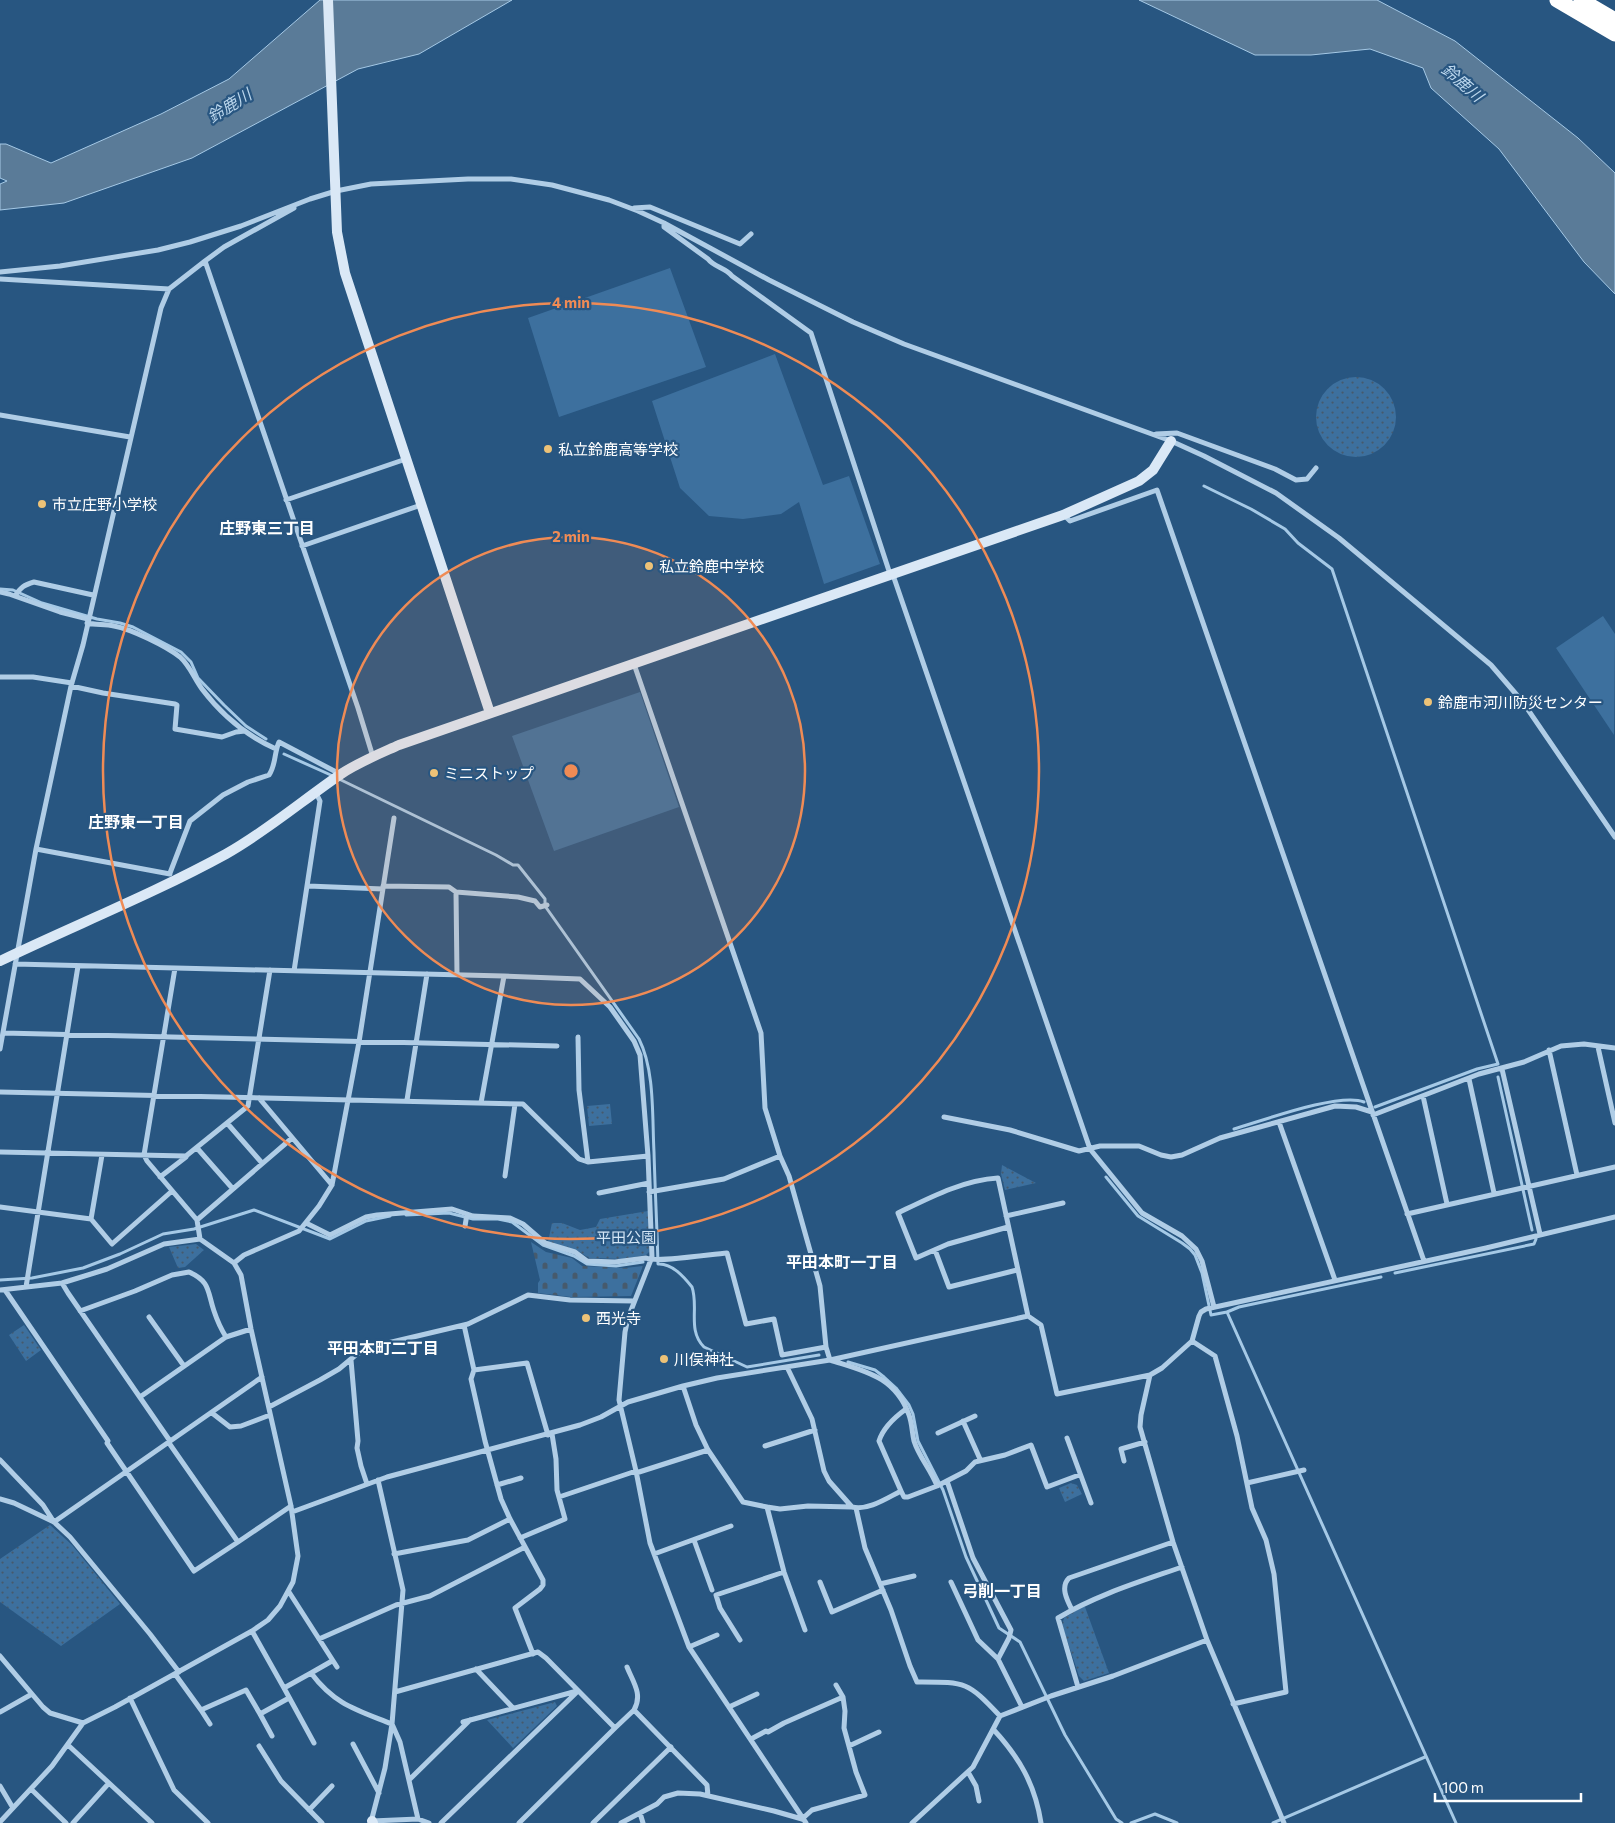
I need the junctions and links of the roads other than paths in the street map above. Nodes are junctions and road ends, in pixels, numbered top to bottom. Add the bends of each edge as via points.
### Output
1 (328, 0) edge
2 (1557, 0) edge
3 (1581, 0) edge
4 (1615, 20) edge
5 (1615, 34) edge
6 (336, 191) junction
7 (310, 199) junction
8 (631, 208) junction
9 (664, 223) junction
10 (752, 234) dead end
11 (205, 261) junction
12 (0, 272) edge
13 (0, 279) edge
14 (169, 289) junction
15 (0, 414) edge
16 (1154, 434) junction
17 (130, 437) junction
18 (1171, 441) junction
19 (406, 458) junction
20 (1316, 468) dead end
21 (286, 500) junction
22 (422, 505) junction
23 (1063, 515) junction
24 (302, 546) junction
25 (892, 575) junction
26 (0, 592) edge
27 (15, 596) junction
28 (93, 596) junction
29 (88, 619) junction
30 (634, 663) junction
31 (0, 677) edge
32 (71, 685) junction
33 (490, 713) junction
34 (244, 731) junction
35 (276, 749) junction
36 (373, 757) junction
37 (341, 775) junction
38 (316, 793) junction
39 (394, 818) dead end
40 (1615, 837) edge
41 (36, 850) junction
42 (172, 876) junction
43 (308, 886) junction
44 (383, 888) junction
45 (456, 892) junction
46 (547, 905) dead end
47 (18, 952) junction
48 (0, 961) edge
49 (15, 964) junction
50 (78, 966) junction
51 (175, 968) junction
52 (270, 970) junction
53 (294, 971) junction
54 (369, 974) junction
55 (427, 974) junction
56 (457, 975) junction
57 (504, 976) junction
58 (3, 1033) junction
59 (67, 1035) junction
60 (164, 1036) junction
61 (578, 1038) dead end
62 (260, 1039) junction
63 (359, 1042) junction
64 (417, 1043) junction
65 (491, 1045) junction
66 (557, 1046) dead end
67 (1598, 1047) junction
68 (1615, 1048) edge
69 (0, 1049) edge
70 (1549, 1050) junction
71 (1502, 1069) junction
72 (1469, 1079) junction
73 (0, 1092) edge
74 (57, 1094) junction
75 (154, 1096) junction
76 (1423, 1096) junction
77 (250, 1098) junction
78 (259, 1098) junction
79 (349, 1100) junction
80 (407, 1100) junction
81 (481, 1103) junction
82 (514, 1104) junction
83 (1372, 1114) junction
84 (944, 1117) dead end
85 (1280, 1122) junction
86 (227, 1123) junction
87 (1615, 1123) edge
88 (292, 1138) junction
89 (197, 1148) junction
90 (1090, 1149) junction
91 (0, 1152) edge
92 (48, 1154) junction
93 (102, 1154) junction
94 (144, 1155) junction
95 (186, 1156) junction
96 (648, 1156) junction
97 (780, 1156) junction
98 (588, 1162) junction
99 (262, 1164) junction
100 (1615, 1167) edge
101 (1577, 1175) junction
102 (505, 1176) dead end
103 (160, 1177) junction
104 (649, 1183) junction
105 (332, 1185) junction
106 (1527, 1186) junction
107 (232, 1189) junction
108 (172, 1191) junction
109 (650, 1192) junction
110 (599, 1193) dead end
111 (1494, 1194) junction
112 (1063, 1203) dead end
113 (1447, 1204) junction
114 (0, 1208) edge
115 (38, 1212) junction
116 (467, 1214) junction
117 (1407, 1214) junction
118 (1006, 1216) junction
119 (1615, 1217) edge
120 (91, 1219) junction
121 (198, 1222) junction
122 (306, 1223) junction
123 (465, 1226) dead end
124 (1008, 1226) junction
125 (1540, 1234) junction
126 (200, 1237) junction
127 (934, 1250) junction
128 (652, 1260) junction
129 (1424, 1261) junction
130 (234, 1263) junction
131 (1017, 1270) junction
132 (1335, 1280) junction
133 (62, 1282) junction
134 (26, 1287) junction
135 (2, 1290) edge
136 (634, 1301) junction
137 (1214, 1307) junction
138 (80, 1311) junction
139 (1028, 1316) junction
140 (149, 1317) dead end
141 (464, 1325) junction
142 (251, 1329) junction
143 (226, 1336) junction
144 (1192, 1340) junction
145 (826, 1347) junction
146 (351, 1360) junction
147 (830, 1360) junction
148 (184, 1366) junction
149 (787, 1367) junction
150 (474, 1370) junction
151 (1150, 1375) junction
152 (262, 1378) junction
153 (683, 1386) junction
154 (140, 1397) junction
155 (269, 1407) junction
156 (621, 1407) junction
157 (906, 1409) junction
158 (212, 1413) junction
159 (270, 1416) junction
160 (975, 1416) dead end
161 (963, 1421) junction
162 (815, 1430) junction
163 (938, 1433) dead end
164 (550, 1434) junction
165 (1067, 1438) dead end
166 (170, 1442) junction
167 (1145, 1442) junction
168 (765, 1446) dead end
169 (487, 1449) junction
170 (708, 1450) junction
171 (980, 1459) junction
172 (0, 1460) edge
173 (1124, 1461) dead end
174 (1304, 1470) dead end
175 (126, 1471) junction
176 (636, 1472) junction
177 (1079, 1475) junction
178 (521, 1478) dead end
179 (378, 1480) junction
180 (946, 1482) junction
181 (1247, 1483) junction
182 (367, 1484) junction
183 (498, 1485) junction
184 (937, 1486) junction
185 (901, 1491) junction
186 (560, 1497) junction
187 (0, 1499) edge
188 (1091, 1503) dead end
189 (767, 1507) junction
190 (854, 1508) junction
191 (292, 1509) junction
192 (510, 1519) junction
193 (54, 1522) junction
194 (732, 1526) dead end
195 (520, 1538) junction
196 (694, 1540) junction
197 (238, 1542) junction
198 (1173, 1542) junction
199 (525, 1548) junction
200 (394, 1554) junction
201 (654, 1554) junction
202 (1182, 1568) junction
203 (784, 1572) junction
204 (914, 1576) dead end
205 (820, 1582) dead end
206 (950, 1582) dead end
207 (880, 1584) junction
208 (712, 1590) dead end
209 (883, 1590) junction
210 (289, 1592) junction
211 (401, 1605) junction
212 (1072, 1610) junction
213 (805, 1630) dead end
214 (252, 1631) junction
215 (717, 1635) dead end
216 (319, 1639) junction
217 (740, 1640) dead end
218 (1207, 1640) junction
219 (689, 1647) junction
220 (533, 1654) junction
221 (1, 1658) edge
222 (998, 1659) junction
223 (332, 1661) junction
224 (336, 1667) dead end
225 (627, 1667) dead end
226 (476, 1669) junction
227 (177, 1673) junction
228 (311, 1674) junction
229 (836, 1685) dead end
230 (1078, 1687) junction
231 (284, 1688) junction
232 (578, 1691) junction
233 (395, 1692) junction
234 (32, 1694) junction
235 (757, 1694) dead end
236 (843, 1697) junction
237 (130, 1698) junction
238 (289, 1698) junction
239 (1233, 1704) junction
240 (729, 1707) junction
241 (513, 1708) junction
242 (1022, 1708) junction
243 (201, 1710) junction
244 (634, 1710) junction
245 (0, 1712) edge
246 (260, 1714) junction
247 (1000, 1716) junction
248 (470, 1720) junction
249 (463, 1722) dead end
250 (83, 1723) junction
251 (210, 1724) dead end
252 (392, 1724) junction
253 (616, 1728) junction
254 (993, 1729) junction
255 (879, 1732) dead end
256 (272, 1736) dead end
257 (751, 1739) junction
258 (314, 1743) dead end
259 (68, 1744) junction
260 (353, 1744) dead end
261 (259, 1746) dead end
262 (849, 1746) junction
263 (670, 1747) junction
264 (968, 1772) junction
265 (409, 1780) junction
266 (110, 1783) junction
267 (0, 1786) edge
268 (332, 1786) dead end
269 (30, 1789) junction
270 (379, 1793) junction
271 (708, 1796) junction
272 (979, 1801) dead end
273 (13, 1808) junction
274 (310, 1810) junction
275 (640, 1814) junction
276 (418, 1820) junction
277 (804, 1821) edge
278 (0, 1822) edge
279 (372, 1822) edge
280 (66, 1823) edge
281 (73, 1823) edge
282 (152, 1823) edge
283 (208, 1823) edge
284 (322, 1823) edge
285 (429, 1823) edge
286 (441, 1823) edge
287 (519, 1823) edge
288 (592, 1823) edge
289 (621, 1823) edge
290 (643, 1823) edge
291 (912, 1823) edge
292 (1041, 1823) edge
293 (1284, 1823) edge

1 - 6 street
2 - 5 highway
3 - 4 highway
6 - 7 street
6 - 8 street via 371,184 468,178 511,179 552,185
6 - 19 street via 337,232 345,273
7 - 11 street
7 - 12 street via 241,226 158,250
8 - 9 street
8 - 10 street via 650,208 740,244
9 - 16 street via 769,280 904,344
9 - 25 street via 664,227 710,262 730,273 811,334
11 - 14 street
11 - 21 street
13 - 14 street
14 - 17 street via 161,308
15 - 17 street
16 - 18 street
16 - 20 street via 1177,433 1275,469 1296,480 1307,479
17 - 28 street
18 - 23 street via 1153,470 1139,481
18 - 40 street via 1276,493 1339,538 1491,665 1532,715
19 - 21 street
19 - 22 street
21 - 24 street
22 - 24 street
22 - 33 street
23 - 25 street
23 - 83 street via 1070,520 1157,490
24 - 36 street
25 - 30 street
25 - 90 street
26 - 27 street
27 - 28 street via 25,584 34,582
27 - 29 street
28 - 29 street
29 - 32 street
29 - 34 street via 138,634 179,656 203,690
30 - 33 street
30 - 97 street via 761,1033 765,1108
31 - 32 street via 33,677
32 - 34 street via 104,694 175,704 175,730 222,737
32 - 41 street
33 - 36 street
34 - 35 street
35 - 37 street via 279,742
35 - 42 street via 274,768 269,776 223,795 190,820
36 - 37 street
37 - 38 street
38 - 42 street via 238,846
38 - 43 street via 320,800
39 - 44 street
41 - 42 street
41 - 47 street
42 - 47 street
43 - 44 street
43 - 53 street
44 - 45 street via 449,887
44 - 54 street
45 - 46 street via 518,897 535,901 540,907
45 - 56 street
47 - 48 street
47 - 49 street
49 - 50 street
49 - 58 street
50 - 51 street
50 - 59 street
51 - 52 street
51 - 60 street
52 - 53 street
52 - 62 street
53 - 54 street
54 - 55 street
54 - 63 street
55 - 56 street
55 - 64 street
56 - 57 street
57 - 65 street
57 - 96 street via 580,979 610,1006 640,1055
58 - 59 street
58 - 69 street
59 - 60 street
59 - 74 street
60 - 62 street
60 - 75 street
61 - 98 street via 579,1090
62 - 63 street
62 - 77 street
63 - 64 street
63 - 79 street
64 - 65 street
64 - 80 street
65 - 66 street
65 - 81 street
67 - 68 street
67 - 70 street via 1576,1045
67 - 87 street
70 - 71 street
70 - 101 street
71 - 72 street
71 - 106 street
72 - 76 street
72 - 111 street
73 - 74 street
74 - 75 street
74 - 92 street
75 - 77 street
75 - 94 street
76 - 83 street
76 - 113 street
77 - 78 street
77 - 86 street via 248,1106
78 - 79 street
78 - 88 street
79 - 80 street
79 - 105 street
80 - 81 street
81 - 82 street
82 - 98 street via 523,1104 579,1160
82 - 102 street
83 - 85 street via 1356,1107 1335,1106
83 - 117 street
84 - 90 street via 1010,1130 1079,1151
85 - 90 street via 1211,1141 1177,1156 1166,1157 1139,1146
85 - 132 street
86 - 89 street
86 - 99 street
88 - 99 street
88 - 105 street
89 - 95 street
89 - 107 street
90 - 137 street via 1142,1213 1191,1242 1202,1261
91 - 92 street
92 - 93 street
92 - 115 street
93 - 94 street
93 - 120 street
94 - 95 street
94 - 103 street
95 - 103 street
96 - 98 street
96 - 104 street
97 - 109 street via 724,1179
97 - 145 street via 789,1176 820,1286
99 - 107 street
100 - 101 street
101 - 106 street
103 - 108 street
104 - 109 street
104 - 110 street
105 - 122 street
106 - 111 street
106 - 125 street
107 - 121 street
108 - 120 street via 112,1244
108 - 121 street
109 - 128 street
111 - 113 street
112 - 118 street
113 - 117 street
114 - 115 street
115 - 120 street
115 - 134 street
116 - 122 street via 452,1208 377,1215 330,1234
116 - 123 street
116 - 128 street via 514,1218 545,1243 575,1252 587,1260
117 - 129 street
118 - 124 street
118 - 127 street via 998,1178 987,1178 942,1192 898,1213 916,1258
119 - 125 street
121 - 126 street
122 - 130 street via 299,1231 244,1255
124 - 127 street
124 - 131 street
125 - 129 street
126 - 130 street
126 - 133 street via 164,1244 107,1269
127 - 131 street via 949,1287
128 - 136 street
128 - 145 street via 727,1253 746,1324 774,1319 782,1355
129 - 132 street
130 - 142 street via 241,1275
131 - 139 street
132 - 137 street
133 - 134 street
133 - 138 street
134 - 135 street
135 - 175 street via 108,1440
136 - 141 street via 528,1296
136 - 156 street via 625,1332
137 - 144 street via 1199,1316
138 - 143 street via 172,1275 189,1272 205,1282 214,1313
138 - 154 street
139 - 147 street
139 - 151 street via 1040,1325 1057,1394
140 - 148 street
141 - 146 street via 375,1346
141 - 150 street
142 - 143 street
142 - 152 street
143 - 148 street
144 - 151 street
144 - 181 street via 1215,1356
145 - 147 street
146 - 155 street
146 - 182 street via 357,1448
147 - 149 street
147 - 157 street via 873,1373 884,1380
148 - 154 street
149 - 153 street
149 - 162 street
150 - 164 street via 527,1363
150 - 169 street via 471,1379
151 - 167 street via 1140,1427
152 - 155 street
152 - 158 street
153 - 156 street
153 - 170 street
154 - 166 street
155 - 159 street
156 - 164 street via 580,1426
156 - 176 street
157 - 184 street via 914,1442
157 - 185 street via 884,1431 879,1442
158 - 159 street via 230,1427
158 - 166 street
159 - 191 street
160 - 161 street
161 - 163 street
161 - 171 street
162 - 168 street
162 - 190 street via 824,1472 829,1482
164 - 169 street
164 - 186 street
165 - 177 street
166 - 175 street
166 - 197 street
167 - 173 street via 1121,1450
167 - 198 street
169 - 179 street
169 - 183 street
170 - 176 street
170 - 189 street via 743,1502
171 - 177 street via 1005,1455 1031,1445 1048,1487
171 - 180 street
172 - 193 street via 43,1505
174 - 181 street
175 - 193 street
175 - 197 street via 194,1571
176 - 186 street
176 - 201 street
177 - 188 street
178 - 183 street
179 - 182 street
179 - 200 street
180 - 184 street
180 - 222 street via 973,1558 1011,1630
181 - 239 street via 1274,1574 1286,1692
182 - 191 street
183 - 192 street
184 - 185 street via 908,1497 904,1497
185 - 190 street
186 - 195 street via 564,1519
187 - 193 street
189 - 190 street via 780,1510 808,1506
189 - 203 street
190 - 207 street via 865,1548
191 - 197 street
191 - 210 street via 298,1556
192 - 195 street
192 - 200 street via 468,1540
193 - 227 street via 70,1536 150,1634
194 - 196 street
195 - 199 street
196 - 201 street
196 - 208 street
198 - 202 street
198 - 212 street via 1069,1578 1064,1589
199 - 211 street via 430,1596
199 - 220 street via 543,1580 540,1589 516,1608
200 - 211 street via 402,1590
201 - 219 street
202 - 212 street via 1106,1594
202 - 218 street
203 - 213 street
203 - 217 street via 716,1595 720,1608
204 - 207 street
205 - 209 street via 832,1612
206 - 222 street via 978,1640
207 - 209 street
209 - 247 street via 917,1682 960,1684 974,1690
210 - 214 street via 268,1620
210 - 216 street
211 - 216 street
211 - 233 street
212 - 230 street via 1058,1618
214 - 227 street
214 - 231 street
215 - 219 street
216 - 223 street
218 - 230 street
218 - 239 street
219 - 240 street
220 - 226 street
220 - 232 street via 538,1652 542,1655
221 - 234 street
222 - 242 street
223 - 224 street
223 - 228 street
225 - 244 street via 639,1696
226 - 233 street
226 - 241 street
227 - 237 street
227 - 243 street
228 - 231 street
228 - 252 street via 339,1702
229 - 236 street
230 - 242 street
231 - 238 street
232 - 241 street
232 - 253 street
232 - 286 street
233 - 252 street
234 - 245 street
234 - 250 street via 50,1714
235 - 240 street
236 - 257 street
236 - 262 street via 844,1728
237 - 250 street
237 - 283 street via 174,1790
238 - 246 street
238 - 258 street
239 - 293 street
240 - 257 street
241 - 248 street
242 - 247 street
243 - 246 street via 246,1690
243 - 251 street
244 - 253 street
244 - 263 street
246 - 256 street
247 - 254 street
248 - 249 street
248 - 265 street
250 - 259 street
252 - 265 street
252 - 270 street
253 - 287 street
254 - 264 street
254 - 292 street via 1024,1770 1034,1792
255 - 262 street
257 - 277 street
259 - 266 street
259 - 269 street
260 - 270 street
261 - 274 street via 281,1781
262 - 277 street via 865,1795 812,1810
263 - 271 street via 707,1785
263 - 288 street
264 - 272 street via 976,1786
264 - 291 street
265 - 276 street
266 - 281 street
266 - 282 street
267 - 273 street
268 - 274 street
269 - 273 street
269 - 280 street
270 - 279 street
271 - 275 street via 673,1794
271 - 277 street
273 - 278 street
274 - 284 street
275 - 289 street
275 - 290 street
276 - 279 street
276 - 285 street

